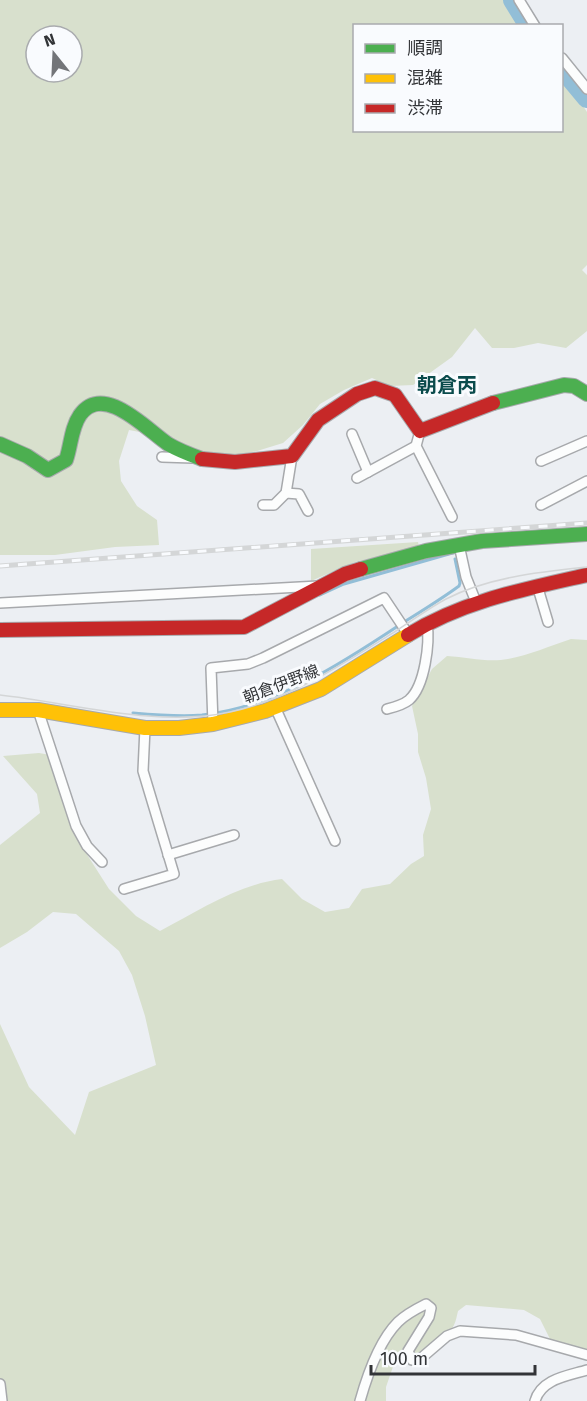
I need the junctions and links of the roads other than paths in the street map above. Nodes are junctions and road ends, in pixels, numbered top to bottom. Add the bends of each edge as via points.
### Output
1 (519, 0) edge
2 (534, 24) edge
3 (563, 60) edge
4 (587, 89) edge
5 (587, 394) edge
6 (420, 431) junction
7 (352, 434) dead end
8 (587, 441) edge
9 (0, 444) edge
10 (416, 447) junction
11 (292, 456) junction
12 (162, 457) dead end
13 (201, 458) junction
14 (541, 461) dead end
15 (368, 472) junction
16 (357, 478) dead end
17 (587, 480) edge
18 (286, 493) junction
19 (263, 505) dead end
20 (541, 505) dead end
21 (308, 511) dead end
22 (452, 517) dead end
23 (587, 534) edge
24 (459, 545) junction
25 (587, 575) edge
26 (537, 585) junction
27 (319, 586) junction
28 (476, 602) junction
29 (0, 603) edge
30 (548, 622) dead end
31 (427, 623) junction
32 (0, 630) edge
33 (408, 634) junction
34 (275, 707) junction
35 (387, 709) dead end
36 (0, 710) edge
37 (38, 710) junction
38 (213, 724) junction
39 (144, 728) junction
40 (234, 835) dead end
41 (335, 841) dead end
42 (168, 855) junction
43 (102, 862) dead end
44 (124, 890) dead end
45 (587, 1355) edge
46 (587, 1370) edge
47 (0, 1384) edge
48 (2, 1401) edge
49 (360, 1401) edge
50 (535, 1401) edge

1 - 2 street
3 - 4 street
5 - 6 street via 564,385 502,400
6 - 10 street
6 - 11 street via 395,395 375,388 357,394 318,420
7 - 15 street
8 - 14 street
9 - 13 street via 48,470 54,468 66,460 82,412 102,405 125,411 174,448
10 - 15 street
10 - 22 street
11 - 13 street via 231,464
11 - 18 street
12 - 13 street
15 - 16 street
17 - 20 street
18 - 19 street via 274,505
18 - 21 street via 299,494
23 - 24 street
24 - 27 street via 345,574
24 - 28 street
25 - 26 street, 朝倉伊野線
26 - 28 street, 朝倉伊野線
26 - 30 street
27 - 29 street
27 - 32 street via 244,627
28 - 31 street, 朝倉伊野線
31 - 33 street, 朝倉伊野線
31 - 35 street via 426,656 415,694 407,702
33 - 34 street, 朝倉伊野線 via 321,688
33 - 38 street via 384,598 263,658 248,664 211,668
34 - 38 street, 朝倉伊野線
34 - 41 street
36 - 37 street, 朝倉伊野線
37 - 39 street, 朝倉伊野線
37 - 43 street via 76,826
38 - 39 street, 朝倉伊野線
39 - 42 street via 143,771
40 - 42 street
42 - 44 street via 174,874
45 - 49 street via 516,1335 460,1331 447,1336 419,1360 412,1360 408,1351 429,1317 431,1308 426,1304 411,1311 388,1335 367,1374
46 - 50 street via 553,1380 540,1388
47 - 48 street

